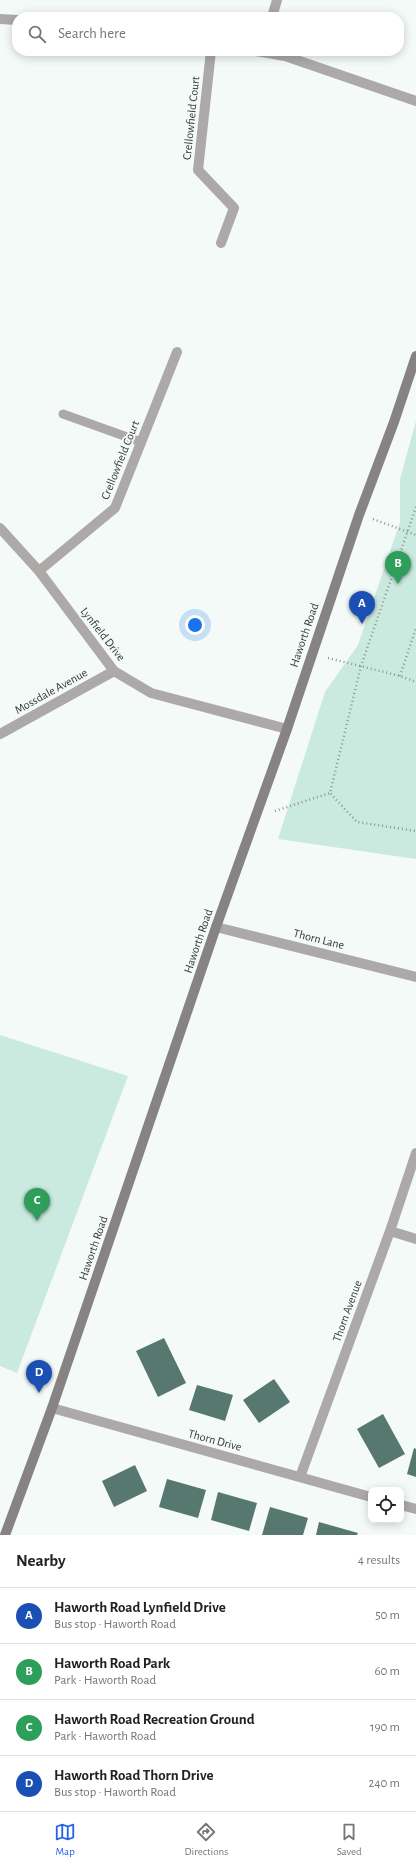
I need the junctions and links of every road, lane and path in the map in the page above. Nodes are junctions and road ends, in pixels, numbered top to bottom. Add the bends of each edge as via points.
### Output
1 (277, 0) edge
2 (273, 12) edge
3 (0, 19) edge
4 (12, 20) edge
5 (210, 56) edge
6 (285, 56) edge
7 (416, 101) edge
8 (221, 243) dead end
9 (177, 352) dead end
10 (416, 356) edge
11 (63, 414) dead end
12 (141, 442) junction
13 (416, 507) edge
14 (359, 514) junction
15 (0, 528) edge
16 (408, 532) junction
17 (416, 535) edge
18 (39, 571) junction
19 (416, 628) edge
20 (312, 653) junction
21 (361, 666) junction
22 (114, 671) junction
23 (400, 676) junction
24 (416, 682) edge
25 (287, 729) junction
26 (0, 734) edge
27 (330, 793) junction
28 (255, 818) junction
29 (416, 831) edge
30 (216, 927) junction
31 (416, 977) edge
32 (416, 1153) edge
33 (390, 1231) junction
34 (416, 1239) edge
35 (52, 1408) junction
36 (300, 1477) junction
37 (368, 1496) edge
38 (404, 1506) edge
39 (416, 1509) edge
40 (6, 1535) edge

1 - 2 street
3 - 4 street
5 - 8 street, Crellowfield Court via 198,170 234,208
6 - 7 street
9 - 12 street, Crellowfield Court
10 - 14 main road, Haworth Road
11 - 12 lane
12 - 18 street, Crellowfield Court via 115,508
13 - 16 path
14 - 16 path
14 - 20 main road, Haworth Road
15 - 18 street, Lynfield Drive
16 - 17 path
16 - 21 path
18 - 22 street, Lynfield Drive
19 - 23 path
20 - 21 path
20 - 25 main road, Haworth Road
21 - 23 path
21 - 27 path
22 - 25 street, Lynfield Drive via 150,692
22 - 26 street, Mossdale Avenue
23 - 24 path
25 - 28 main road, Haworth Road
27 - 28 path
27 - 29 path via 357,822
28 - 30 main road, Haworth Road
30 - 31 street, Thorn Lane
30 - 35 main road, Haworth Road
32 - 33 street, Thorn Avenue
33 - 34 street
33 - 36 street, Thorn Avenue
35 - 36 street, Thorn Drive
35 - 40 main road, Haworth Road
36 - 37 street, Thorn Drive
38 - 39 street

